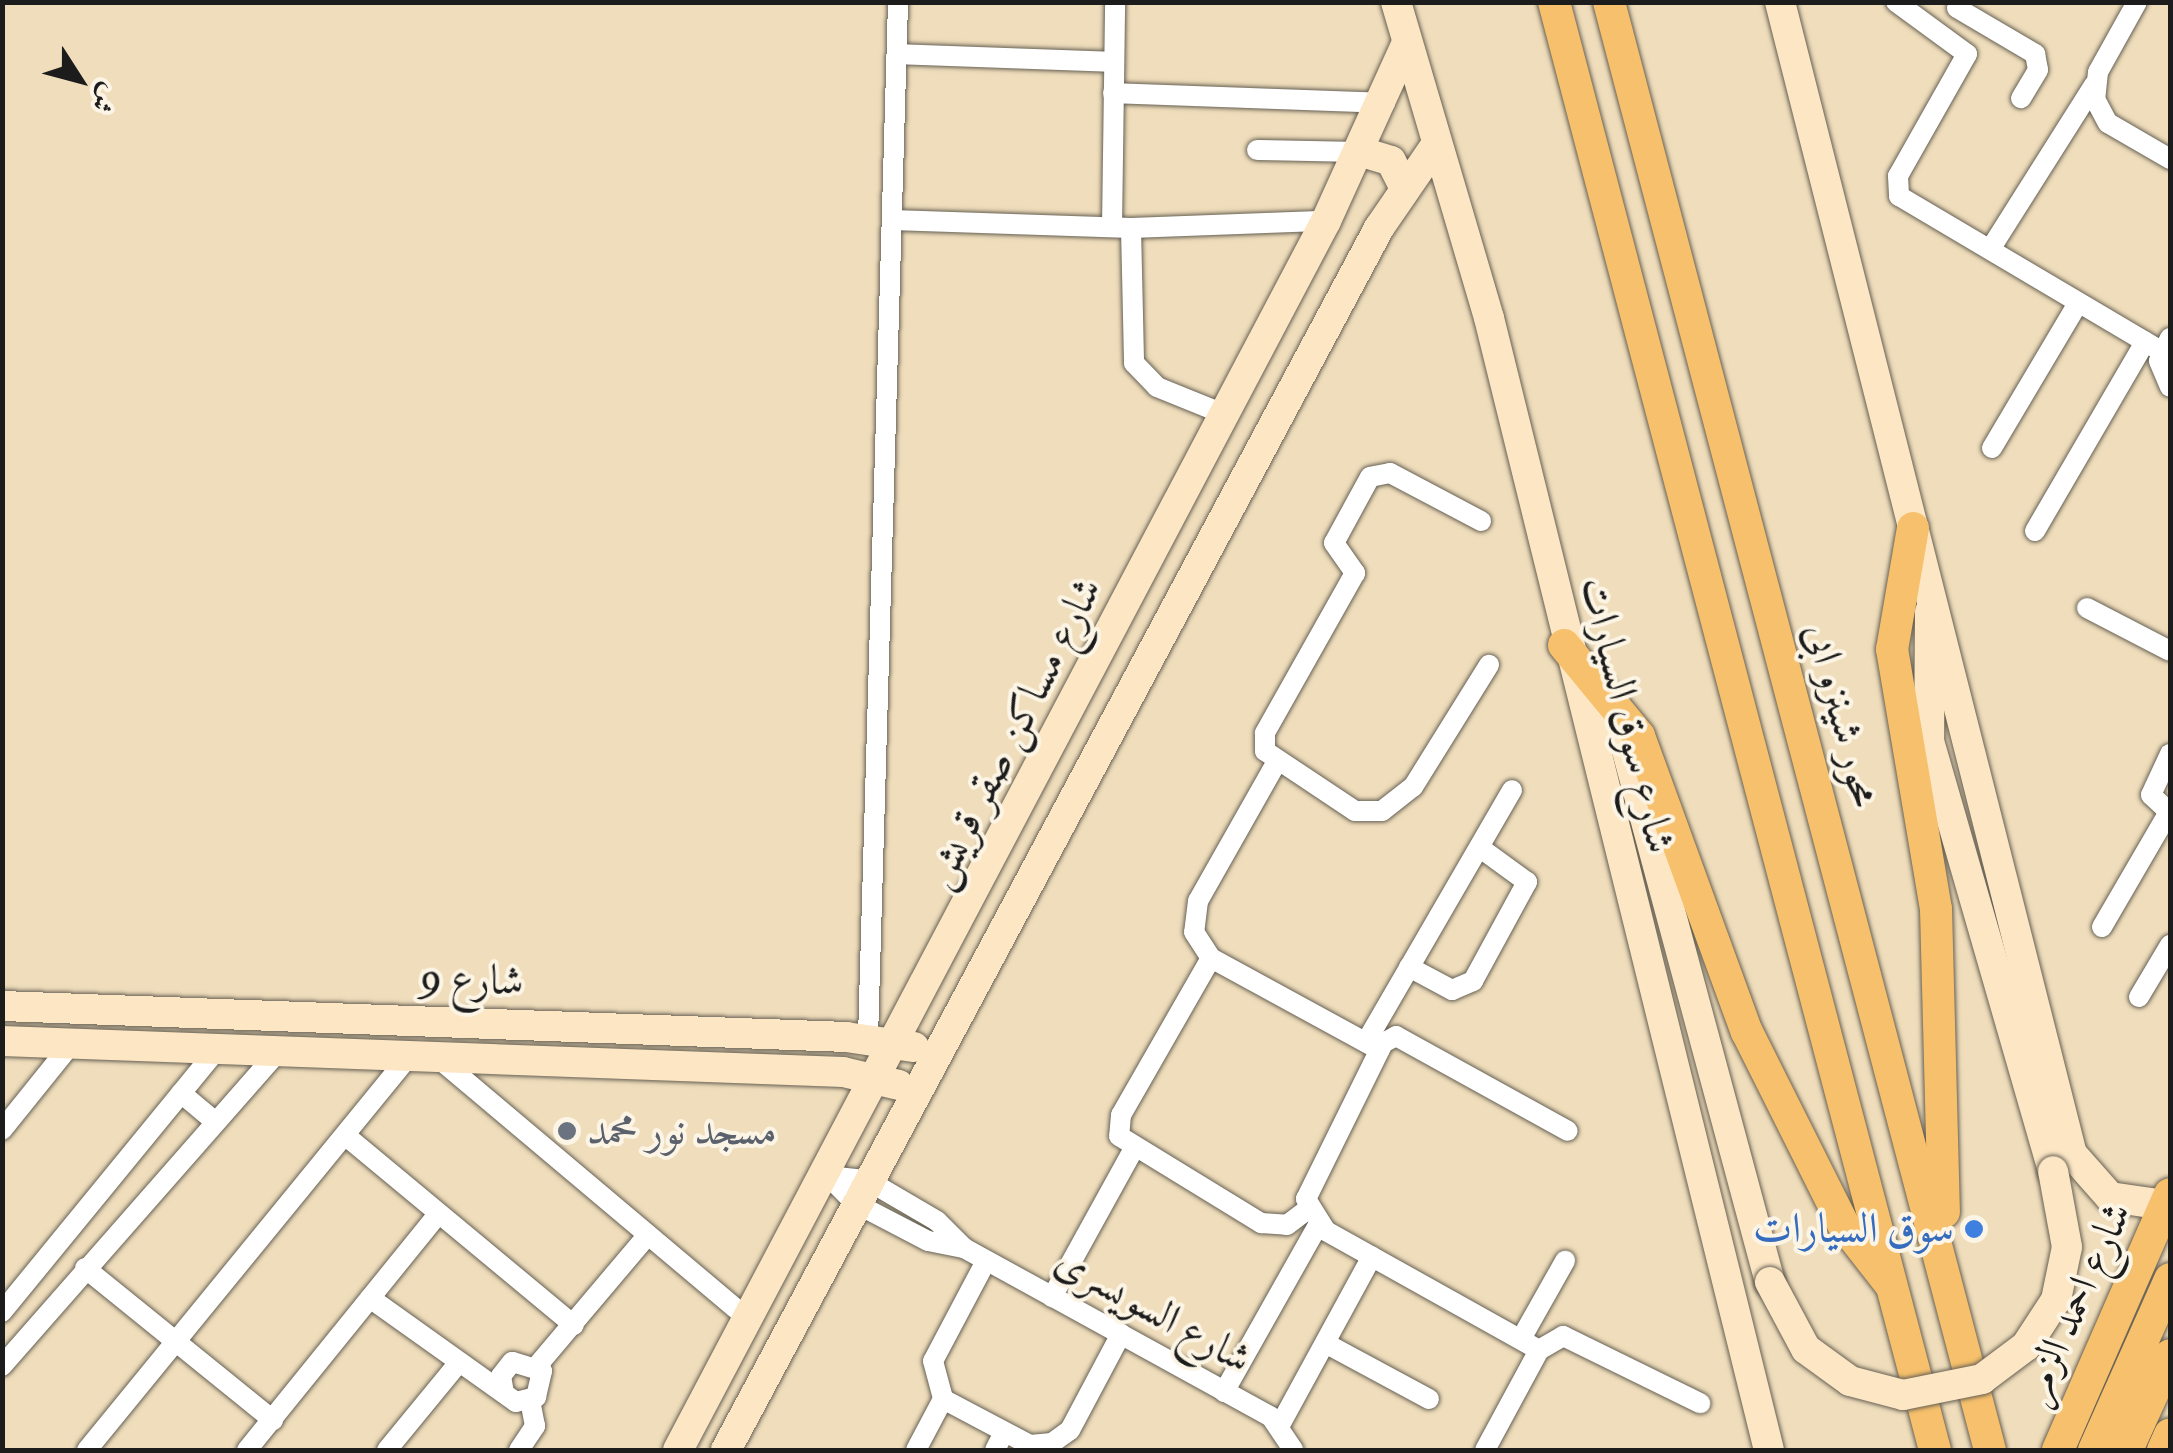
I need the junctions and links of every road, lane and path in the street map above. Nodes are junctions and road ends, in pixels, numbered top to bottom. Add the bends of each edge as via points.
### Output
1 (898, 2) edge
2 (1115, 2) edge
3 (1396, 2) edge
4 (1554, 2) edge
5 (1609, 2) edge
6 (1780, 2) edge
7 (1896, 2) edge
8 (2137, 2) edge
9 (1959, 6) edge
10 (1944, 32) junction
11 (1406, 45) junction
12 (896, 54) junction
13 (1114, 62) junction
14 (2094, 85) junction
15 (1113, 93) junction
16 (2021, 98) dead end
17 (1384, 103) junction
18 (1257, 150) dead end
19 (1434, 150) junction
20 (1362, 152) junction
21 (2170, 159) edge
22 (1404, 186) junction
23 (892, 220) junction
24 (1326, 221) junction
25 (1122, 228) junction
26 (1991, 248) junction
27 (2078, 302) junction
28 (2159, 344) edge
29 (2170, 387) edge
30 (1226, 415) junction
31 (1992, 448) dead end
32 (1481, 522) dead end
33 (1913, 528) junction
34 (2035, 530) dead end
35 (1932, 600) junction
36 (2088, 608) dead end
37 (2170, 652) edge
38 (1567, 657) junction
39 (1489, 665) dead end
40 (2170, 754) edge
41 (1276, 764) junction
42 (1512, 790) dead end
43 (2170, 813) edge
44 (1479, 846) junction
45 (2102, 926) dead end
46 (2170, 945) edge
47 (1211, 958) junction
48 (1409, 967) junction
49 (2139, 997) dead end
50 (2, 1006) edge
51 (352, 1018) junction
52 (868, 1038) junction
53 (2, 1041) edge
54 (900, 1043) junction
55 (72, 1044) junction
56 (1373, 1046) junction
57 (217, 1049) junction
58 (278, 1052) junction
59 (350, 1054) junction
60 (936, 1054) junction
61 (423, 1056) junction
62 (880, 1078) junction
63 (916, 1091) junction
64 (181, 1093) junction
65 (212, 1120) junction
66 (2, 1130) edge
67 (1568, 1131) dead end
68 (346, 1136) junction
69 (1132, 1152) junction
70 (828, 1176) junction
71 (861, 1191) junction
72 (2168, 1200) edge
73 (438, 1214) junction
74 (1313, 1217) junction
75 (645, 1238) junction
76 (1372, 1256) junction
77 (986, 1261) junction
78 (1566, 1261) dead end
79 (1945, 1266) junction
80 (85, 1268) junction
81 (2170, 1278) edge
82 (1894, 1290) junction
83 (1052, 1296) junction
84 (370, 1298) junction
85 (2, 1312) edge
86 (748, 1319) junction
87 (574, 1325) junction
88 (1120, 1334) junction
89 (178, 1341) junction
90 (1325, 1342) junction
91 (1530, 1345) junction
92 (2170, 1355) edge
93 (2, 1366) edge
94 (456, 1366) junction
95 (538, 1366) junction
96 (1224, 1392) junction
97 (504, 1393) junction
98 (943, 1399) junction
99 (1429, 1399) dead end
100 (530, 1401) junction
101 (1700, 1403) dead end
102 (273, 1420) junction
103 (1280, 1425) junction
104 (2170, 1434) edge
105 (1000, 1441) edge
106 (2059, 1448) edge
107 (86, 1450) edge
108 (248, 1450) edge
109 (388, 1450) edge
110 (519, 1450) edge
111 (678, 1450) edge
112 (726, 1450) edge
113 (916, 1450) edge
114 (1293, 1450) edge
115 (1485, 1450) edge
116 (1769, 1450) edge
117 (1935, 1450) edge
118 (1990, 1450) edge
119 (2094, 1450) edge
120 (2128, 1450) edge
121 (2163, 1450) edge

1 - 12 street
2 - 13 street
3 - 11 street, شارع سوق السيارات
4 - 82 main road
5 - 79 main road, محور شينزو ابى
6 - 33 street
7 - 10 street
8 - 14 street
9 - 10 street
9 - 16 street via 2035,54 2038,70
10 - 26 street via 1966,58 1896,186 1903,200
11 - 17 street, شارع مساكن صقر قريش
11 - 19 street, شارع سوق السيارات
12 - 13 street
12 - 23 street
13 - 15 street
14 - 21 street via 2108,123
14 - 26 street
15 - 17 street
15 - 25 street
17 - 20 street, شارع مساكن صقر قريش
18 - 20 street
19 - 22 street, شارع مساكن صقر قريش
19 - 38 street, شارع سوق السيارات via 1488,318
20 - 22 street via 1391,161
20 - 24 street, شارع مساكن صقر قريش
22 - 60 street, شارع مساكن صقر قريش
23 - 25 street
23 - 52 street
24 - 25 street
24 - 30 street, شارع مساكن صقر قريش
25 - 30 street via 1134,363 1157,387
26 - 27 street
27 - 28 street
27 - 31 street
28 - 29 street via 2160,371
28 - 34 street
30 - 54 street, شارع مساكن صقر قريش
32 - 41 street via 1390,473 1370,477 1334,543 1355,573 1264,733
33 - 35 street
33 - 79 main road via 1892,649 1936,910
35 - 38 street, bridge via 1923,686 1929,742 2053,1171 2067,1247 2056,1300 2026,1346 1982,1379 1902,1395 1850,1381 1806,1349 1770,1282 1626,747
35 - 72 street via 2072,1154 2110,1197
36 - 37 street
38 - 82 main road via 1639,736 1747,1032 1843,1224
38 - 116 street, شارع سوق السيارات
39 - 41 street via 1394,806 1356,811
40 - 43 street via 2151,795
41 - 47 street via 1198,901 1194,932
42 - 44 street
43 - 45 street
44 - 48 street
44 - 48 street via 1527,879 1473,980 1452,990
46 - 49 street
47 - 56 street
47 - 69 street via 1121,1115 1119,1136
48 - 56 street
50 - 51 street, شارع 9
51 - 52 street, شارع 9
51 - 59 street
52 - 54 street, شارع 9
53 - 55 street, شارع 9
54 - 60 street, شارع 9
54 - 62 street, شارع مساكن صقر قريش
55 - 57 street, شارع 9
55 - 66 street
56 - 67 street via 1404,1036
56 - 74 street via 1308,1189
57 - 58 street, شارع 9
57 - 64 street
58 - 59 street, شارع 9
58 - 65 street
59 - 61 street, شارع 9
60 - 63 street, شارع مساكن صقر قريش
61 - 62 street, شارع 9
61 - 68 street
61 - 75 street
62 - 63 street, شارع 9
62 - 70 street, شارع مساكن صقر قريش
63 - 71 street, شارع مساكن صقر قريش
64 - 65 street
64 - 85 street
65 - 80 street
68 - 73 street
68 - 89 street
69 - 74 street via 1262,1223 1288,1225
69 - 83 street
70 - 71 street, شارع السويسرى
70 - 86 street, شارع مساكن صقر قريش
71 - 77 street, شارع السويسرى via 928,1241 964,1248
71 - 112 street, شارع مساكن صقر قريش
72 - 106 main road, شارع احمد الزمر
73 - 84 street
73 - 87 street
74 - 76 street
74 - 96 street
75 - 86 street
75 - 87 street
76 - 90 street
76 - 91 street
77 - 83 street, شارع السويسرى
77 - 98 street via 933,1361
78 - 91 street
79 - 118 main road, محور شينزو ابى
80 - 89 street
80 - 93 street
81 - 119 main road
82 - 117 main road
83 - 88 street, شارع السويسرى
84 - 94 street
84 - 102 street
86 - 111 street, شارع مساكن صقر قريش
87 - 95 street
88 - 96 street, شارع السويسرى
88 - 105 street via 1062,1437 1030,1445
89 - 102 street
89 - 107 street
90 - 99 street
90 - 103 street
91 - 101 street via 1572,1336
91 - 115 street
92 - 120 main road
94 - 97 street
94 - 109 street
95 - 97 street via 512,1362 501,1376
95 - 100 street via 544,1385
96 - 103 street, شارع السويسرى
97 - 100 street
98 - 105 street
98 - 113 street
100 - 110 street via 534,1426
102 - 108 street
103 - 114 street, شارع السويسرى
104 - 121 main road

